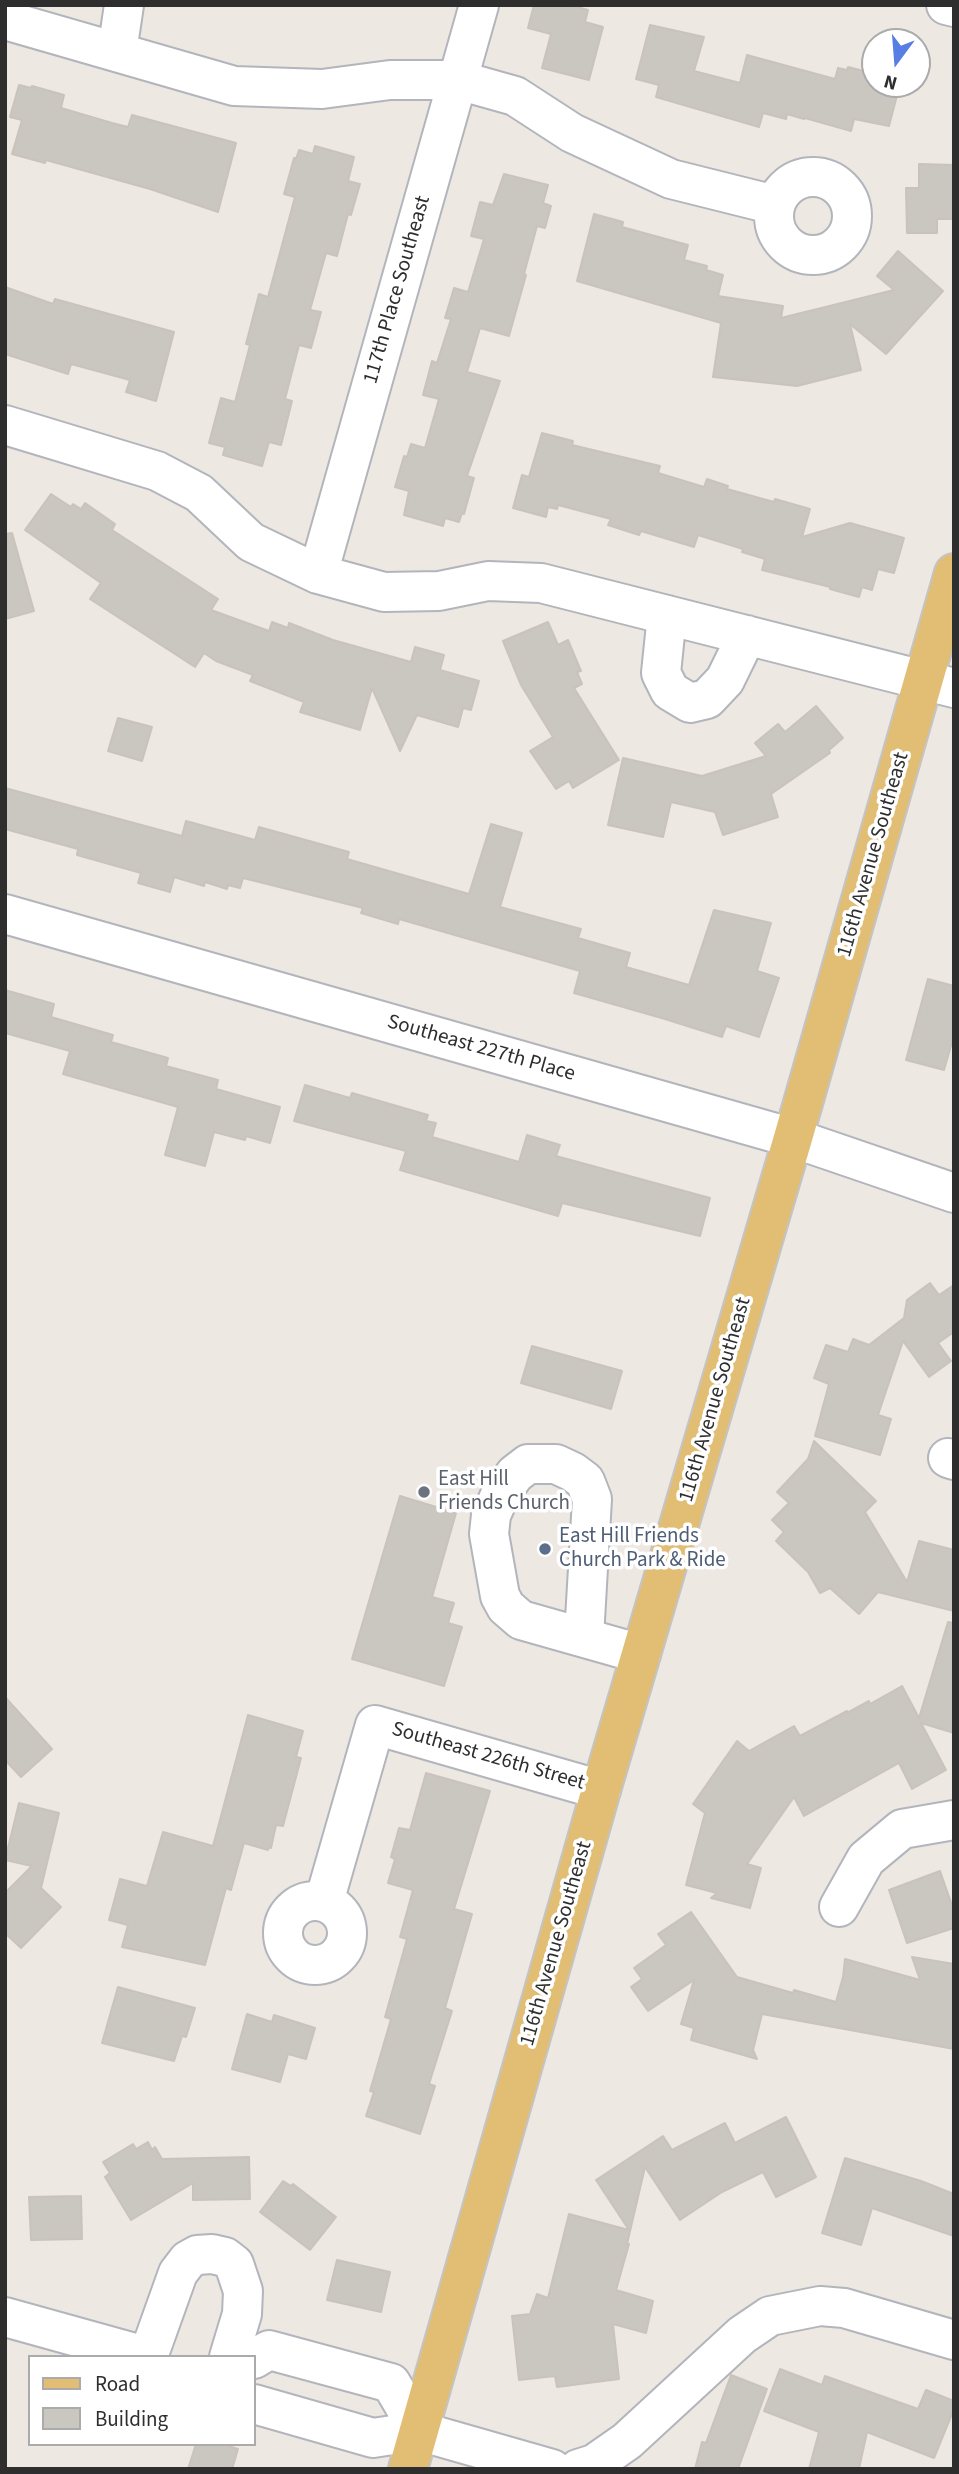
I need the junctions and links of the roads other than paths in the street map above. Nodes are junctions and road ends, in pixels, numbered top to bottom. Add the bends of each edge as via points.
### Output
1 (124, 5) edge
2 (479, 5) edge
3 (946, 5) edge
4 (954, 8) edge
5 (24, 18) edge
6 (117, 52) junction
7 (458, 80) junction
8 (775, 205) dead end
9 (6, 427) edge
10 (954, 573) edge
11 (318, 574) junction
12 (667, 615) junction
13 (747, 635) junction
14 (939, 684) edge
15 (5, 914) edge
16 (793, 1138) junction
17 (954, 1193) edge
18 (584, 1637) dead end
19 (641, 1654) junction
20 (601, 1790) junction
21 (954, 1820) edge
22 (324, 1902) dead end
23 (839, 1907) dead end
24 (5, 2318) edge
25 (954, 2340) edge
26 (142, 2355) edge
27 (150, 2355) edge
28 (230, 2355) edge
29 (256, 2358) edge
30 (256, 2405) edge
31 (419, 2431) junction
32 (408, 2469) edge
33 (552, 2469) edge
34 (578, 2469) edge

1 - 6 street
2 - 7 street, 117th Place Southeast
3 - 4 street
5 - 6 street
6 - 7 street via 234,86 322,89 390,80
7 - 8 street via 514,96 572,133 671,179
7 - 11 street, 117th Place Southeast
9 - 11 street via 157,471 199,492 251,542
10 - 14 main road, 116th Avenue Southeast
11 - 12 street via 384,592 439,591 488,581 541,583
12 - 13 street
12 - 13 street via 662,673 670,691 690,703 707,699 725,680
13 - 14 street
14 - 16 main road, 116th Avenue Southeast
15 - 16 street, Southeast 227th Place
16 - 17 street, Southeast 227th Place
16 - 19 main road, 116th Avenue Southeast
18 - 19 street
19 - 20 main road, 116th Avenue Southeast
20 - 22 street, Southeast 226th Street via 375,1725
20 - 31 main road, 116th Avenue Southeast
21 - 23 street via 902,1829 866,1859
24 - 26 street
25 - 34 street via 844,2308 820,2306 770,2316 742,2335 627,2441 594,2464
27 - 28 street via 178,2273 197,2255 225,2257 234,2264 243,2291 242,2314
29 - 31 street via 270,2350 391,2382
30 - 31 street via 373,2438
31 - 32 main road, 116th Avenue Southeast
31 - 33 street

